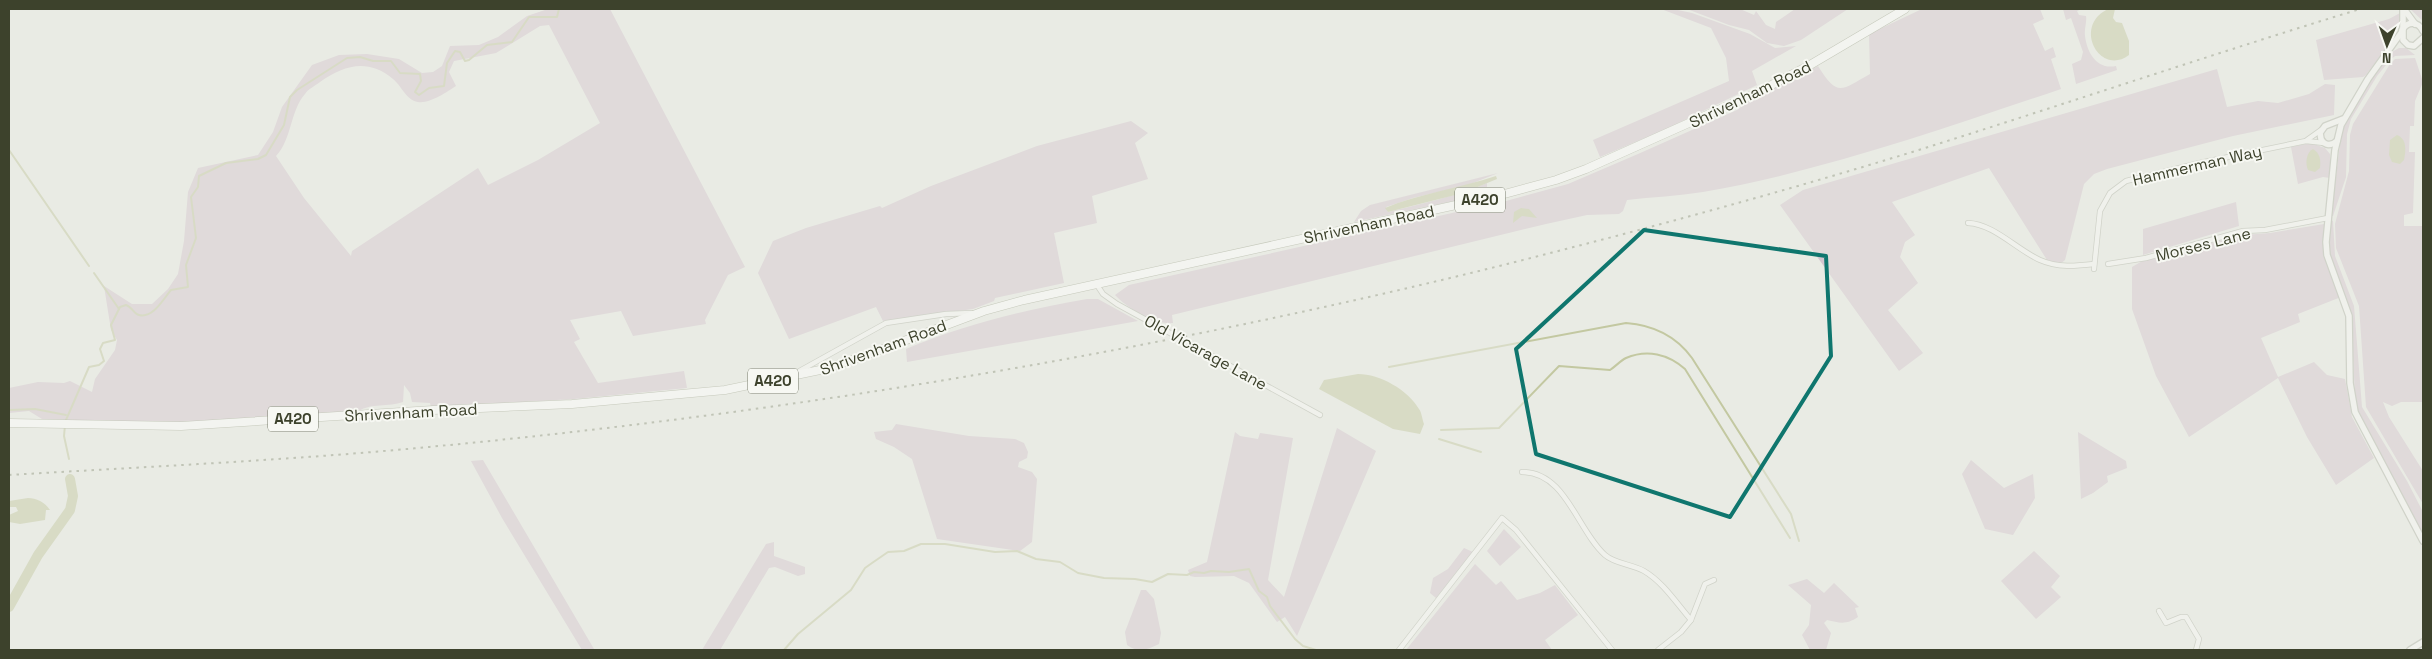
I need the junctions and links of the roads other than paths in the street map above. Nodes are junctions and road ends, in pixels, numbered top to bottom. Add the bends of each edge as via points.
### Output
1 (1905, 9) edge
2 (2403, 9) edge
3 (2420, 27) edge
4 (2402, 32) junction
5 (2423, 38) edge
6 (2408, 45) junction
7 (2388, 51) junction
8 (2343, 118) junction
9 (2329, 125) junction
10 (2321, 130) junction
11 (2338, 131) junction
12 (2306, 141) junction
13 (2337, 141) junction
14 (2325, 144) junction
15 (2335, 155) junction
16 (2328, 218) junction
17 (1968, 223) dead end
18 (2108, 264) dead end
19 (1097, 284) junction
20 (977, 314) junction
21 (788, 377) junction
22 (1320, 415) dead end
23 (9, 425) edge
24 (1522, 472) dead end
25 (2423, 541) edge
26 (1714, 580) dead end
27 (2159, 612) dead end
28 (1691, 620) junction
29 (2423, 642) edge
30 (1399, 650) edge
31 (1612, 650) edge
32 (1658, 650) edge
33 (2196, 650) edge
34 (2410, 650) edge

1 - 19 highway, Shrivenham Road / A420 via 1786,78 1618,156 1556,180 1497,196
2 - 3 street
2 - 4 street
3 - 4 street via 2407,24
4 - 6 street
4 - 7 street
5 - 6 street via 2416,45
6 - 7 street
7 - 8 street
8 - 9 street
8 - 11 street
9 - 10 street
9 - 11 street
10 - 12 street, Hammerman Way
10 - 14 street via 2320,136
11 - 13 street
12 - 14 street, Hammerman Way
12 - 17 street, Hammerman Way via 2152,174 2119,185 2106,198 2100,211 2094,266 2063,266 2040,260 1981,225
13 - 14 street
13 - 15 street
14 - 15 street
15 - 16 street
16 - 18 street, Morses Lane via 2244,231 2146,258
16 - 25 street via 2326,251 2349,322 2353,406
19 - 20 highway, Shrivenham Road / A420
19 - 22 street, Old Vicarage Lane via 1100,292 1113,301
20 - 21 highway, Shrivenham Road / A420 via 861,358
20 - 21 street, Shrivenham Road via 946,314 886,323
21 - 23 highway, Shrivenham Road / A420 via 724,390 572,404 181,426
24 - 28 street via 1539,473 1548,480 1571,506 1604,554 1652,576
26 - 28 street via 1705,584
27 - 33 street via 2166,623 2186,617 2200,641
28 - 32 street
29 - 34 street
30 - 31 street via 1502,518 1516,530

